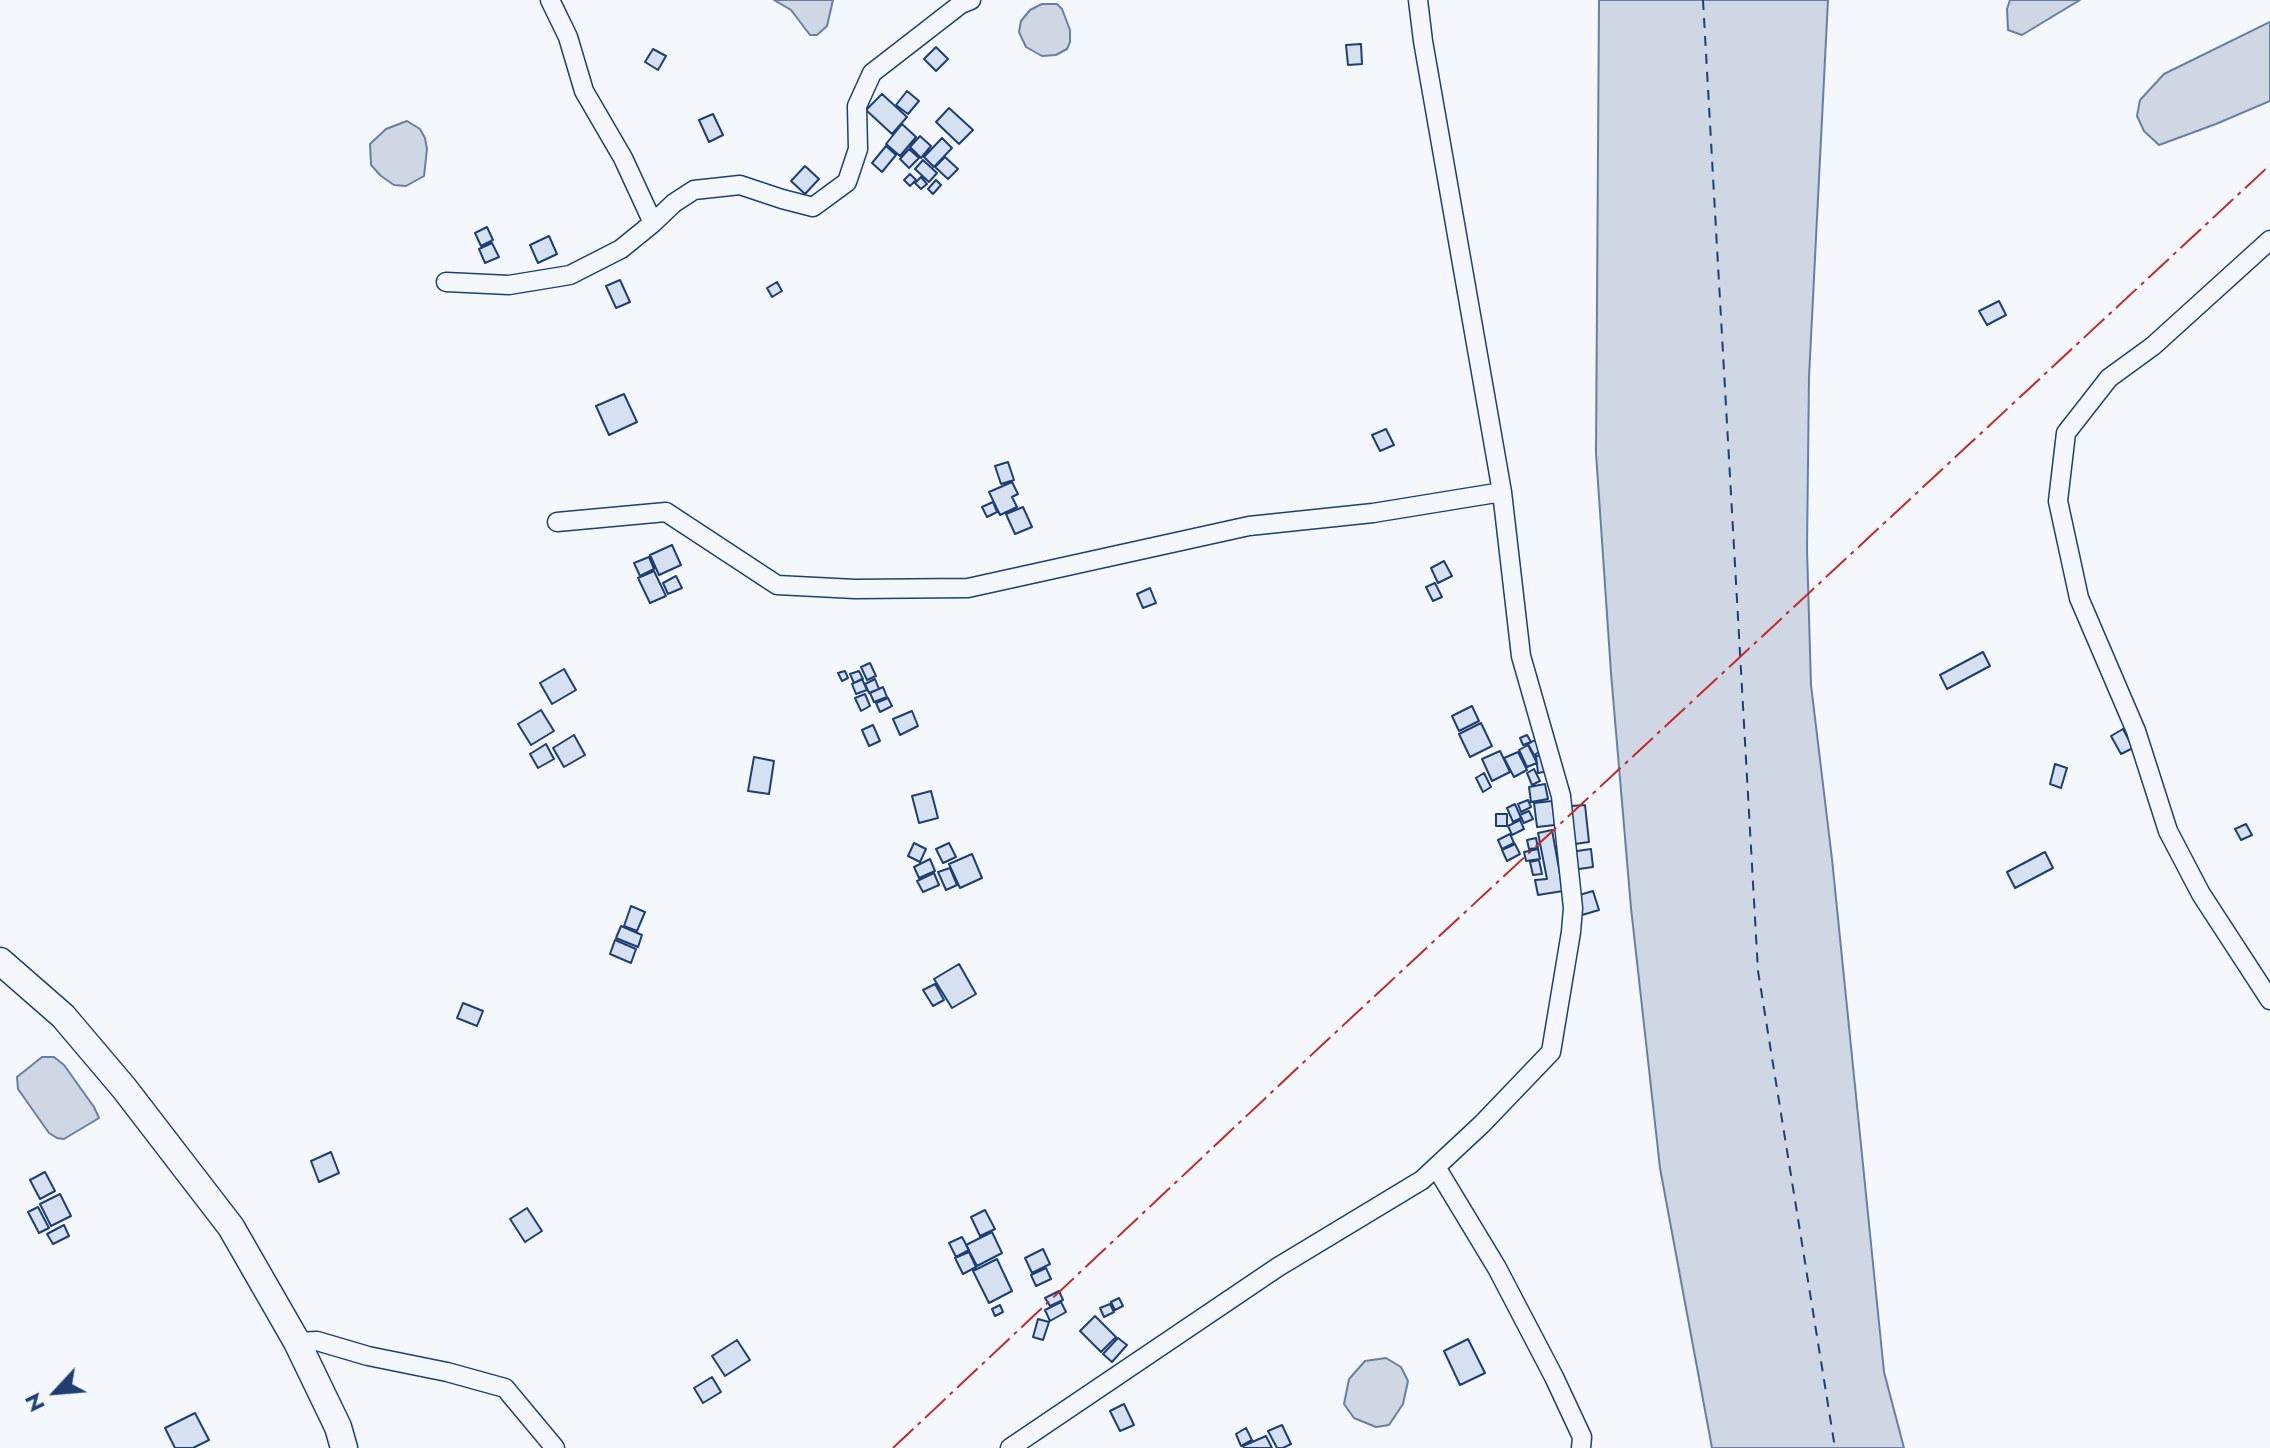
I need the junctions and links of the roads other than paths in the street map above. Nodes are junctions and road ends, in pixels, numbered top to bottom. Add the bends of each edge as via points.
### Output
1 (550, 0) edge
2 (971, 0) edge
3 (1418, 0) edge
4 (653, 223) junction
5 (2270, 240) edge
6 (446, 282) dead end
7 (1502, 492) junction
8 (557, 522) dead end
9 (0, 961) edge
10 (2270, 1000) edge
11 (1436, 1167) junction
12 (297, 1342) junction
13 (344, 1448) edge
14 (555, 1448) edge
15 (1010, 1448) edge
16 (1581, 1448) edge

1 - 4 street via 584,91
2 - 4 street via 872,73 857,106 858,149 847,182 813,207 740,185 694,190
3 - 7 street
4 - 6 street via 621,249 570,275 509,285
5 - 10 street via 2153,346 2109,378 2066,433 2058,501 2079,598 2136,731 2168,831 2201,894
7 - 8 street via 1249,526 968,588 777,585 666,512
7 - 11 street via 1521,656 1561,796 1571,932 1551,1052
9 - 12 main road via 63,1016 124,1088 231,1227
11 - 15 street
11 - 16 street via 1547,1363 1582,1437
12 - 13 main road
12 - 14 street via 317,1341 505,1388

